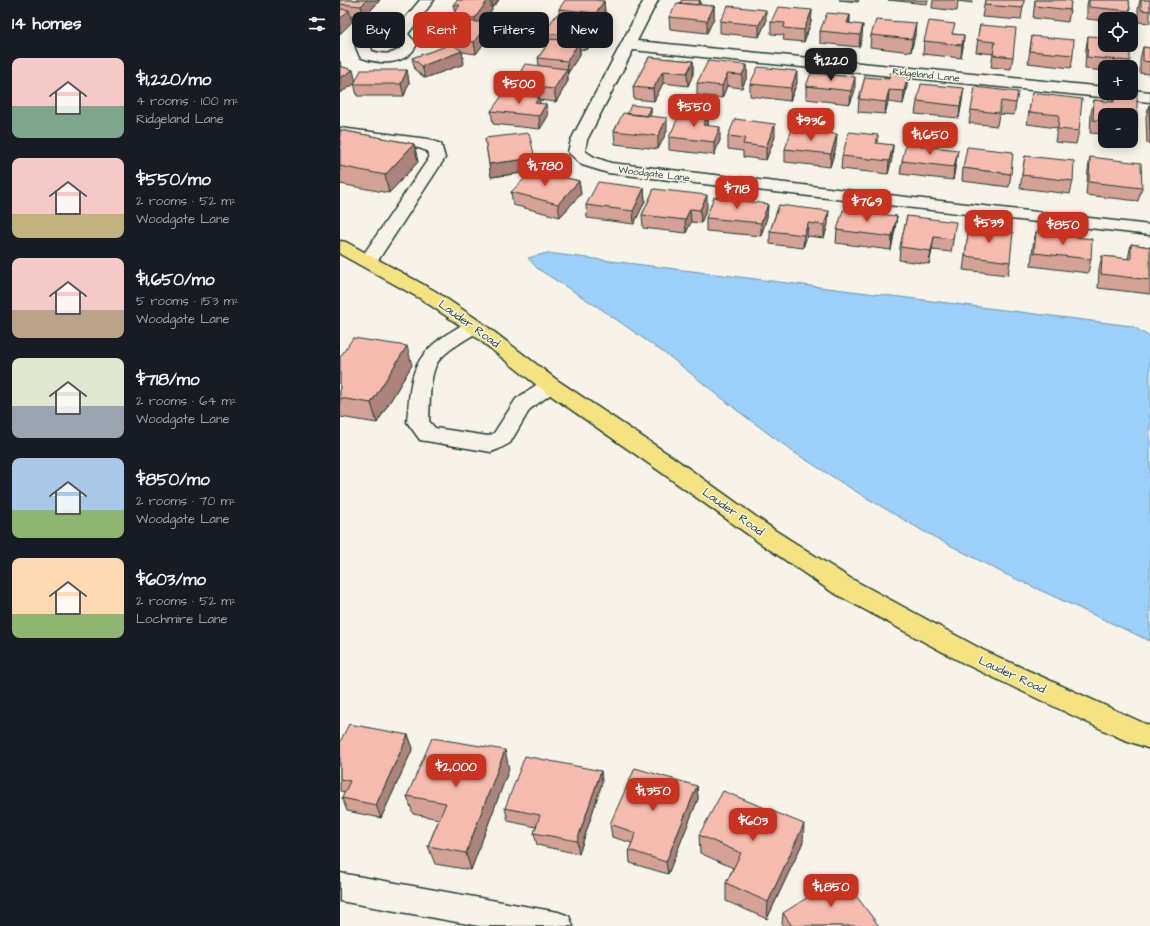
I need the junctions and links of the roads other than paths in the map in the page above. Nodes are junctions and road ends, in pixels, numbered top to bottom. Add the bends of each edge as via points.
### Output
1 (427, 0) edge
2 (651, 0) edge
3 (405, 28) edge
4 (628, 45) junction
5 (1098, 91) edge
6 (1138, 96) edge
7 (1150, 97) edge
8 (340, 133) edge
9 (1150, 230) edge
10 (340, 246) edge
11 (368, 261) junction
12 (474, 326) junction
13 (550, 385) junction
14 (1150, 738) edge
15 (340, 887) edge
16 (558, 926) edge

1 - 3 street
2 - 4 street
4 - 5 street, Ridgeland Lane
4 - 9 street, Woodgate Lane via 579,140 576,152 588,161 608,168
6 - 7 street
8 - 11 street via 422,143 435,148 437,158
10 - 11 main road, Lauder Road
11 - 12 main road, Lauder Road via 428,295
12 - 13 main road, Lauder Road
12 - 13 street via 443,347 427,362 418,422 428,435 491,444 502,438 523,404
13 - 14 main road, Lauder Road via 841,585 974,657
15 - 16 street

